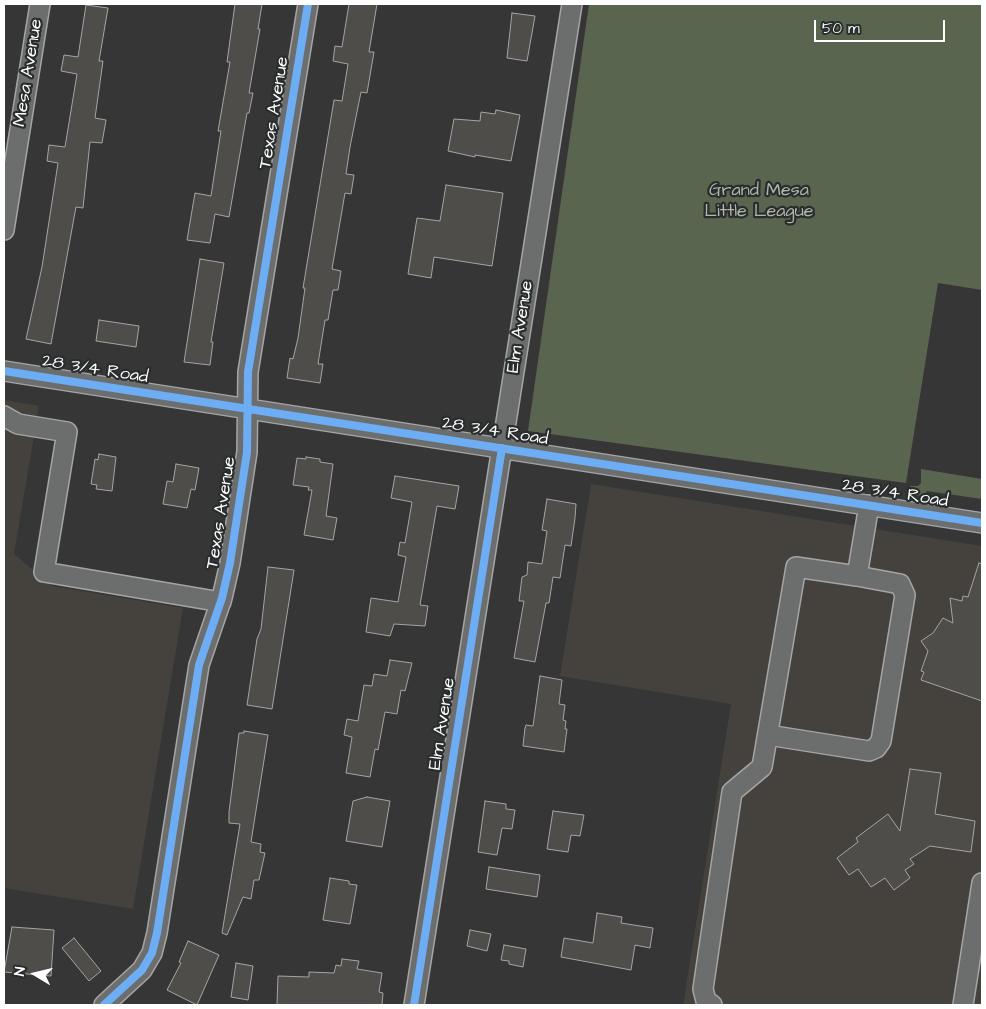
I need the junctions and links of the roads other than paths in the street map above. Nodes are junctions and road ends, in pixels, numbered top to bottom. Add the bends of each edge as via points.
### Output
1 (40, 4) edge
2 (308, 4) edge
3 (572, 4) edge
4 (4, 230) edge
5 (4, 371) edge
6 (247, 409) junction
7 (9, 423) edge
8 (502, 448) junction
9 (869, 505) junction
10 (982, 523) edge
11 (857, 576) junction
12 (221, 602) junction
13 (768, 735) junction
14 (982, 883) edge
15 (104, 1005) edge
16 (414, 1005) edge
17 (712, 1005) edge
18 (963, 1005) edge

1 - 4 street, Mesa Avenue
2 - 6 street, Texas Avenue via 248,372
3 - 8 street, Elm Avenue
5 - 6 street, 28 3/4 Road
6 - 8 street, 28 3/4 Road
6 - 12 street, Texas Avenue via 247,452
7 - 12 street via 67,432 44,572
8 - 9 street, 28 3/4 Road
8 - 16 street, Elm Avenue
9 - 10 street, 28 3/4 Road
9 - 11 street
11 - 13 street via 796,567
11 - 13 street via 900,584 905,595 882,741 869,751
12 - 15 street, Texas Avenue via 199,665 152,953 142,970
13 - 17 street via 762,767 732,792 703,989 706,1001
14 - 18 street

